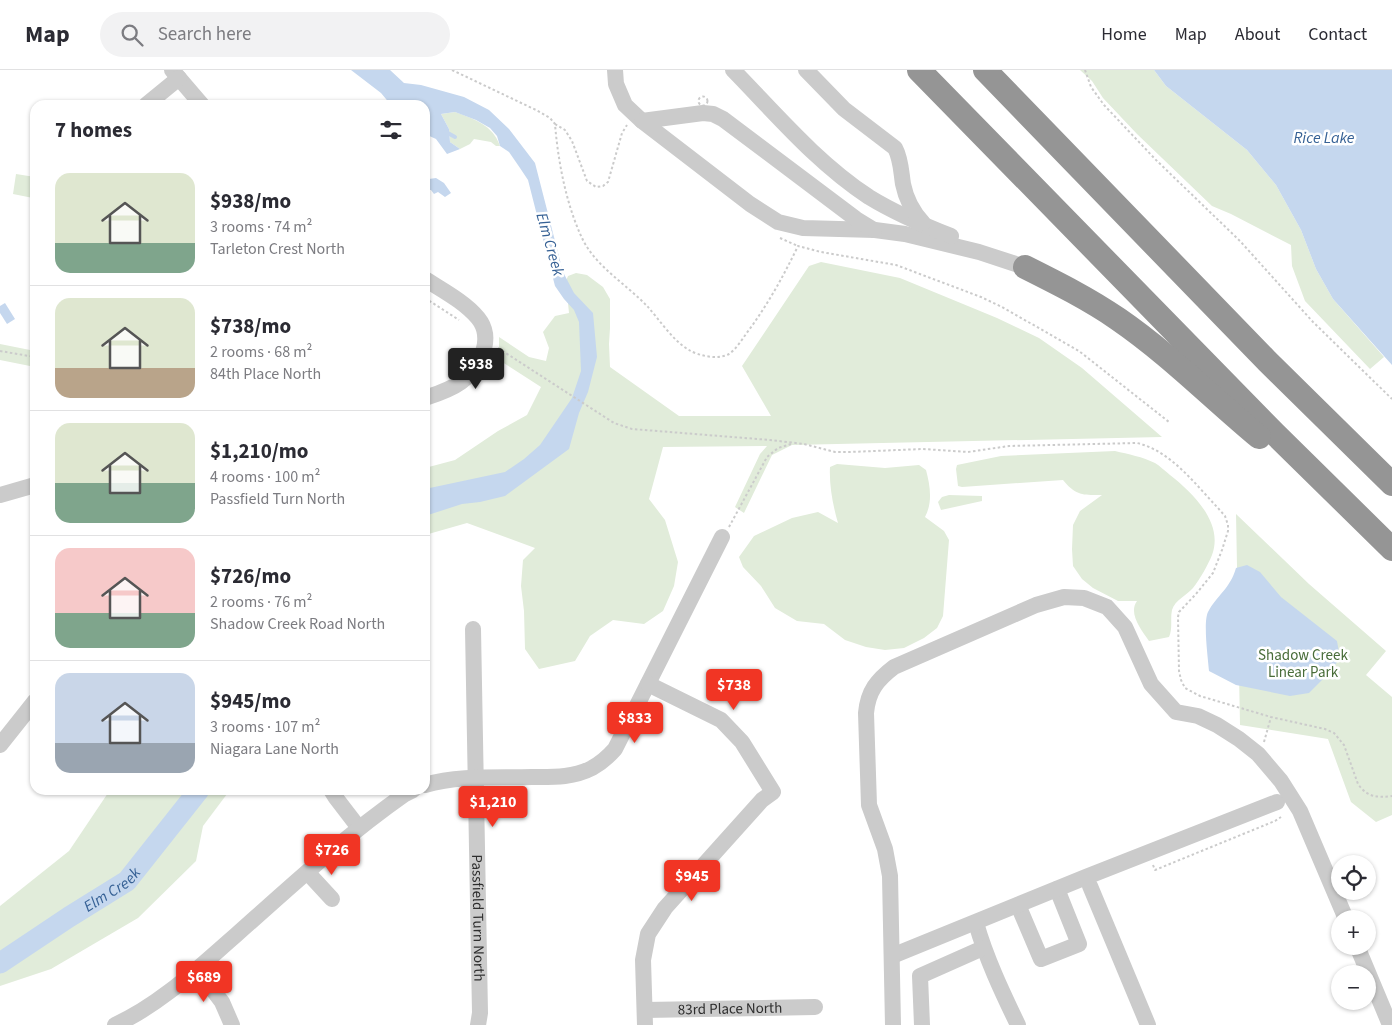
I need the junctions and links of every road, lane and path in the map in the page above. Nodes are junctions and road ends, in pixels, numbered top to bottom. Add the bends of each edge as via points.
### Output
1 (452, 70) edge
2 (615, 70) edge
3 (733, 70) edge
4 (806, 70) edge
5 (919, 70) edge
6 (985, 70) edge
7 (1085, 70) edge
8 (175, 74) edge
9 (151, 100) edge
10 (198, 100) edge
11 (634, 123) junction
12 (555, 124) junction
13 (925, 226) junction
14 (875, 230) junction
15 (1025, 267) junction
16 (430, 282) edge
17 (430, 301) edge
18 (463, 322) dead end
19 (486, 341) junction
20 (0, 351) edge
21 (30, 356) edge
22 (430, 396) edge
23 (1392, 400) edge
24 (1169, 422) dead end
25 (794, 443) junction
26 (1392, 484) edge
27 (30, 486) edge
28 (0, 495) edge
29 (722, 537) joint
30 (1389, 546) edge
31 (473, 629) dead end
32 (648, 684) junction
33 (30, 706) edge
34 (0, 745) edge
35 (477, 778) junction
36 (430, 784) edge
37 (334, 795) edge
38 (404, 795) edge
39 (1392, 796) edge
40 (1280, 808) joint
41 (359, 828) junction
42 (1152, 862) dead end
43 (308, 873) junction
44 (1090, 886) dead end
45 (1057, 889) junction
46 (332, 900) dead end
47 (1018, 905) junction
48 (1342, 910) edge
49 (976, 923) junction
50 (983, 948) junction
51 (1362, 955) edge
52 (892, 956) junction
53 (197, 969) junction
54 (815, 1007) dead end
55 (645, 1017) edge
56 (115, 1025) edge
57 (232, 1025) edge
58 (478, 1025) edge
59 (893, 1025) edge
60 (922, 1025) edge
61 (1018, 1025) edge
62 (1148, 1025) edge
63 (1390, 1025) edge

1 - 12 path via 536,110
2 - 11 street via 616,84
3 - 13 street via 819,158 888,208
4 - 13 street via 844,109 895,148 909,204
5 - 30 highway via 1274,434
6 - 26 highway via 1267,361
7 - 23 path via 1091,87 1104,105
8 - 9 street
8 - 10 street
11 - 12 path via 622,133 608,182 596,187 587,181 565,130
11 - 14 street via 778,222 803,228
11 - 14 street via 713,114
12 - 24 path via 564,182 573,217 586,246 688,349 707,356 730,353 752,327 798,246 896,265 981,297 1079,351
13 - 15 street
14 - 15 street via 941,242
15 - 30 highway via 1073,291 1153,345
16 - 19 street via 478,318
17 - 18 path
19 - 22 street via 482,358 470,375 446,391
19 - 25 path via 614,423 632,429
20 - 21 path
25 - 29 path via 778,448 767,458
25 - 39 path via 835,452 924,449 968,452 1009,446 1137,443 1153,448 1172,462 1218,508 1228,525 1213,573 1179,612 1179,672 1185,688 1206,698 1334,733 1344,745 1362,789 1371,796
27 - 28 street
29 - 32 street
31 - 35 street, Passfield Turn North
32 - 35 street via 615,749 591,769 558,777
32 - 55 street via 721,720 742,742 773,792 753,810 656,920 648,934 643,960
33 - 34 street
35 - 36 street
35 - 58 street, Passfield Turn North
37 - 41 street
38 - 41 street
40 - 42 path via 1275,821 1155,870
40 - 45 street
41 - 43 street
43 - 46 street
43 - 53 street
44 - 62 street
45 - 47 street
45 - 47 street via 1079,944 1041,960
47 - 49 street
48 - 52 street via 1300,811 1270,767 1258,754 1217,724 1176,712 1151,684 1125,627 1107,607 1084,598 1064,597 1036,604 894,667 879,678 868,698 869,805 885,849 890,876
49 - 50 street
49 - 52 street
50 - 60 street via 920,976
50 - 61 street
51 - 63 street
52 - 59 street
53 - 56 street via 150,1005
53 - 57 street via 222,1002
54 - 55 street, 83rd Place North

